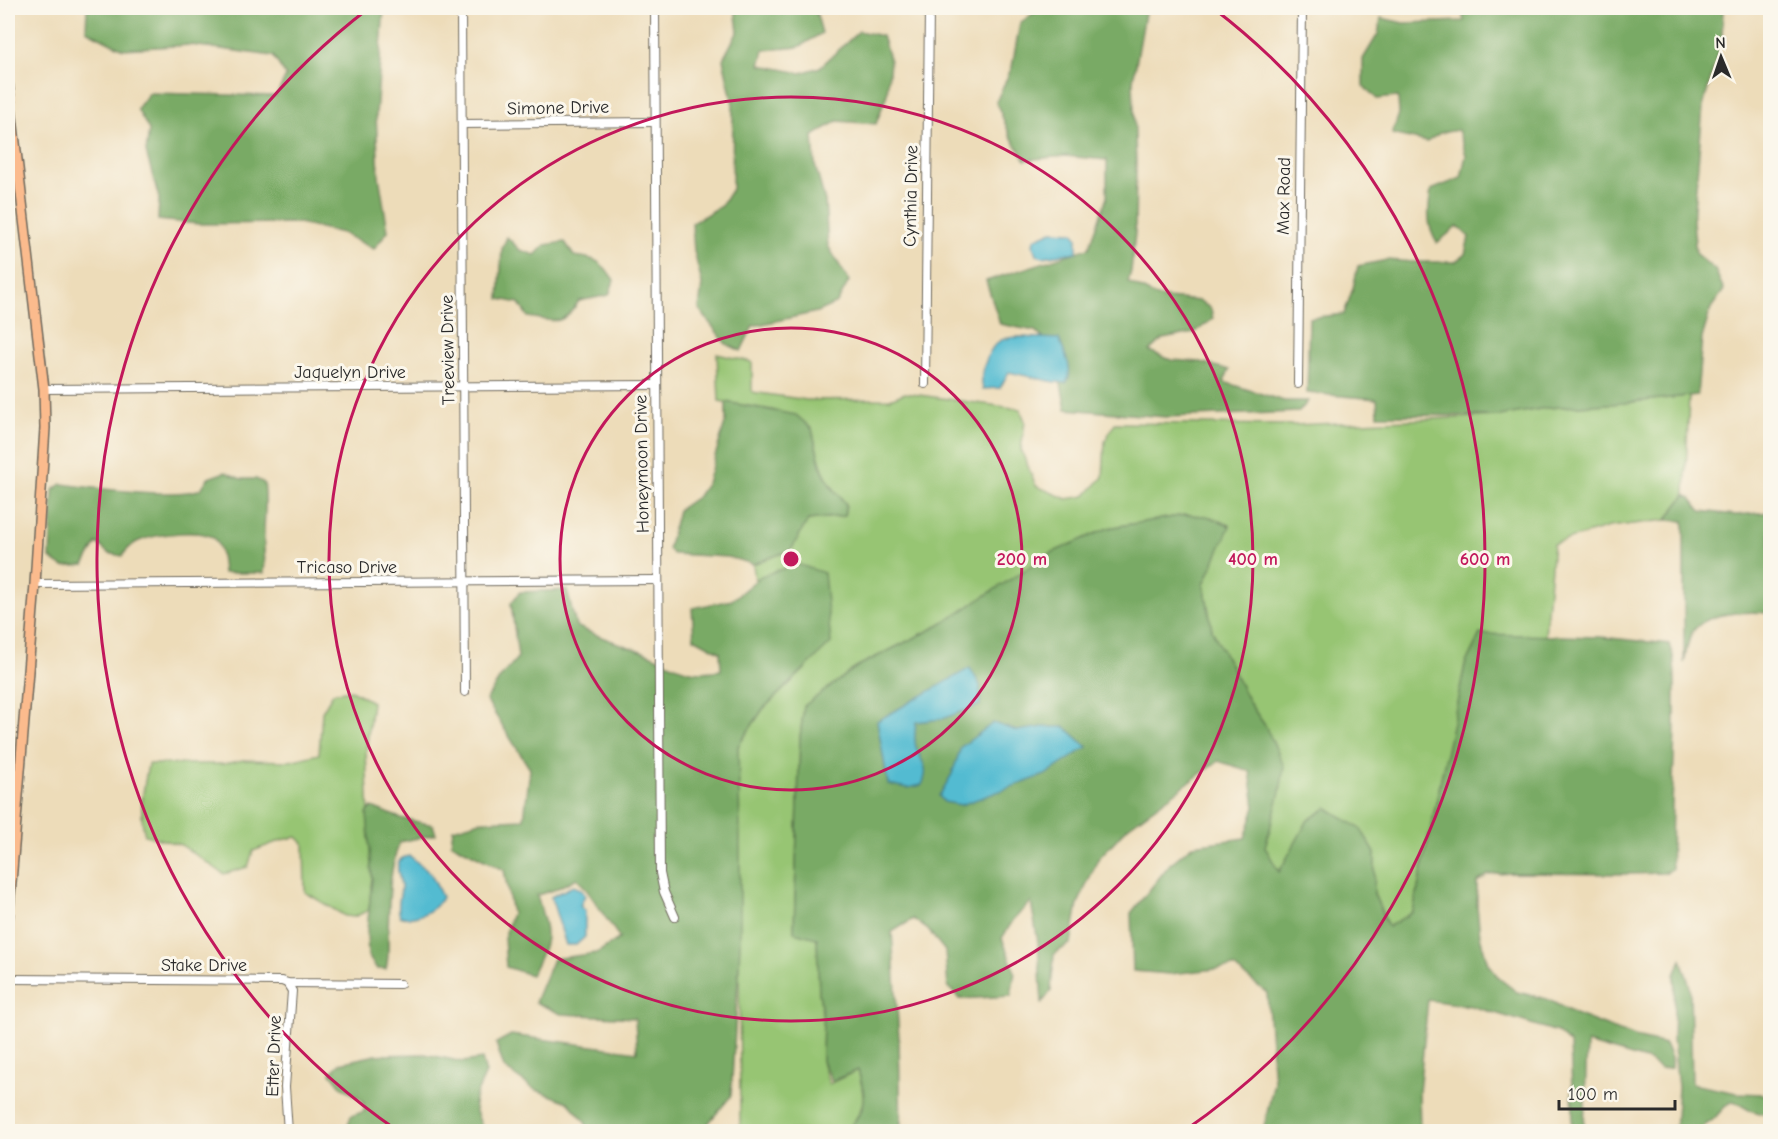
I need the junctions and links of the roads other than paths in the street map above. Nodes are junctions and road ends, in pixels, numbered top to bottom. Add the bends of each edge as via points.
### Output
1 (461, 8) edge
2 (655, 8) edge
3 (929, 8) edge
4 (1302, 8) edge
5 (8, 83) edge
6 (655, 122) junction
7 (462, 124) junction
8 (925, 384) dead end
9 (1298, 384) dead end
10 (656, 385) junction
11 (464, 386) junction
12 (44, 389) junction
13 (658, 580) junction
14 (464, 581) junction
15 (36, 584) junction
16 (465, 692) dead end
17 (675, 917) dead end
18 (8, 920) edge
19 (8, 979) edge
20 (287, 983) junction
21 (400, 984) dead end
22 (288, 1131) edge

1 - 7 street, Treeview Drive
2 - 6 street, Honeymoon Drive
3 - 8 street, Cynthia Drive
4 - 9 street, Max Road
5 - 12 main road
6 - 7 street, Simone Drive
6 - 10 street, Honeymoon Drive
7 - 11 street, Treeview Drive
10 - 11 street, Jaquelyn Drive
10 - 13 street, Honeymoon Drive
11 - 12 street, Jaquelyn Drive
11 - 14 street, Treeview Drive
12 - 15 main road
13 - 14 street, Tricaso Drive
13 - 17 street, Honeymoon Drive via 660,873
14 - 15 street, Tricaso Drive
14 - 16 street, Treeview Drive
15 - 18 main road
19 - 20 street, Stake Drive
20 - 21 street, Stake Drive
20 - 22 street, Etter Drive via 292,991 285,1087

